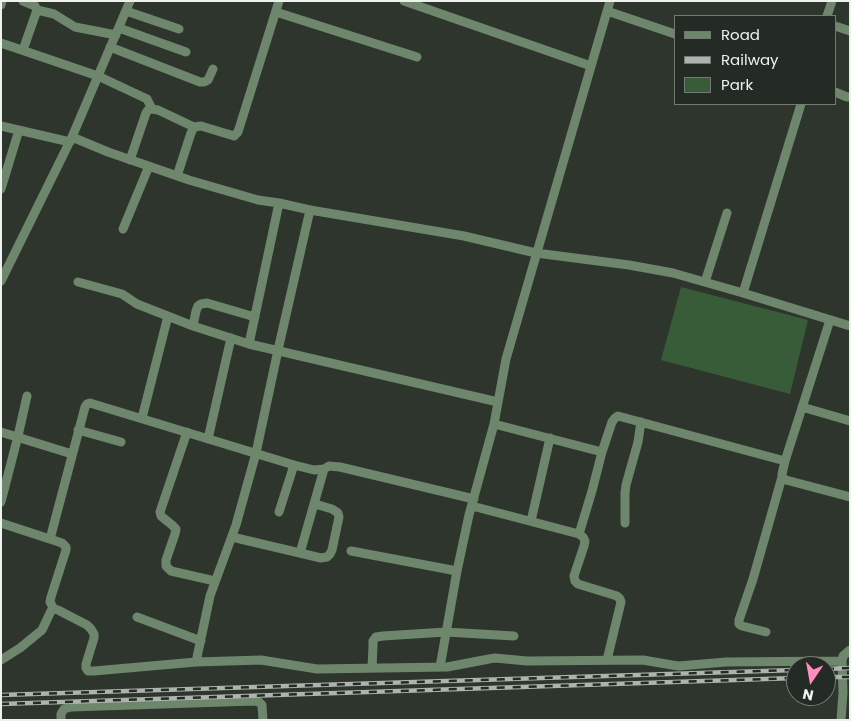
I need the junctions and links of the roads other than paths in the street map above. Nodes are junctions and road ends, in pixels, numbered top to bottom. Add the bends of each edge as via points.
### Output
1 (23, 1) edge
2 (130, 1) edge
3 (279, 1) edge
4 (404, 1) edge
5 (610, 1) edge
6 (832, 1) edge
7 (416, 3) edge
8 (37, 10) junction
9 (126, 11) junction
10 (607, 11) junction
11 (276, 12) junction
12 (827, 15) edge
13 (836, 26) edge
14 (179, 29) dead end
15 (850, 31) edge
16 (117, 32) junction
17 (674, 34) edge
18 (1, 43) edge
19 (110, 47) junction
20 (23, 50) junction
21 (186, 52) dead end
22 (417, 57) dead end
23 (591, 66) junction
24 (213, 69) dead end
25 (98, 76) junction
26 (836, 92) edge
27 (850, 97) edge
28 (802, 105) edge
29 (152, 109) junction
30 (1, 126) edge
31 (194, 127) junction
32 (19, 130) junction
33 (71, 140) junction
34 (130, 160) junction
35 (149, 166) junction
36 (177, 176) junction
37 (1, 189) edge
38 (279, 203) junction
39 (310, 210) junction
40 (727, 213) dead end
41 (123, 229) dead end
42 (536, 253) junction
43 (1, 281) edge
44 (78, 282) dead end
45 (705, 282) junction
46 (743, 293) junction
47 (168, 316) junction
48 (254, 317) junction
49 (830, 320) junction
50 (193, 326) junction
51 (850, 326) edge
52 (231, 338) junction
53 (249, 344) junction
54 (278, 350) junction
55 (27, 396) dead end
56 (498, 402) junction
57 (802, 407) junction
58 (142, 418) junction
59 (850, 421) edge
60 (641, 422) junction
61 (494, 424) junction
62 (78, 430) junction
63 (1, 432) edge
64 (187, 432) junction
65 (18, 436) junction
66 (550, 438) junction
67 (208, 439) junction
68 (121, 442) dead end
69 (602, 452) junction
70 (256, 453) junction
71 (72, 454) junction
72 (785, 461) junction
73 (294, 465) junction
74 (324, 469) junction
75 (782, 478) junction
76 (850, 497) edge
77 (1, 502) edge
78 (473, 503) junction
79 (314, 504) junction
80 (280, 512) dead end
81 (531, 521) junction
82 (625, 522) dead end
83 (1, 524) edge
84 (579, 534) junction
85 (232, 536) junction
86 (50, 539) junction
87 (351, 552) dead end
88 (300, 553) junction
89 (457, 571) junction
90 (215, 581) junction
91 (54, 609) junction
92 (137, 617) dead end
93 (446, 632) junction
94 (766, 632) dead end
95 (514, 636) dead end
96 (201, 641) junction
97 (850, 650) edge
98 (1, 660) edge
99 (607, 660) junction
100 (842, 661) junction
101 (196, 662) junction
102 (372, 668) junction
103 (440, 668) junction
104 (61, 720) edge
105 (264, 720) edge
106 (841, 720) edge

1 - 8 street
2 - 9 street
3 - 11 street
4 - 7 street
5 - 10 street
6 - 12 street
7 - 23 street
8 - 16 street via 54,14 75,27
8 - 20 street
9 - 14 street
9 - 16 street
10 - 17 street
10 - 23 street
11 - 22 street
11 - 31 street via 238,132 234,136 201,126
13 - 15 street
16 - 19 street
16 - 21 street
18 - 20 street
19 - 24 street via 200,82 208,80
19 - 25 street
20 - 25 street
23 - 42 street
25 - 29 street via 147,99
25 - 33 street
26 - 27 street
28 - 46 street
29 - 31 street
29 - 34 street via 146,112
30 - 32 street
31 - 36 street
32 - 33 street
32 - 37 street
33 - 34 street
33 - 43 street
34 - 35 street
35 - 36 street
35 - 41 street
36 - 38 street
38 - 39 street
38 - 48 street
39 - 42 street via 464,236
39 - 54 street
40 - 45 street
42 - 45 street via 629,265
42 - 56 street via 506,359
44 - 47 street via 122,294 137,304
45 - 46 street
46 - 49 street
47 - 50 street
47 - 58 street
48 - 50 street via 207,303 198,306
48 - 53 street
49 - 51 street
49 - 57 street
50 - 52 street
52 - 53 street
52 - 67 street
53 - 54 street
54 - 56 street
54 - 70 street
55 - 65 street
56 - 61 street
57 - 59 street
57 - 72 street
58 - 62 street via 90,403 85,407
58 - 64 street
60 - 69 street via 615,418
60 - 72 street
60 - 82 street via 626,484
61 - 66 street
61 - 78 street
62 - 68 street
62 - 71 street
63 - 65 street
64 - 67 street
64 - 90 street via 160,512 176,529 166,566 171,571
65 - 71 street
65 - 77 street
66 - 69 street
66 - 81 street
67 - 70 street
69 - 84 street
70 - 73 street
70 - 85 street
71 - 86 street
72 - 75 street
73 - 74 street
73 - 80 street
74 - 78 street via 340,467
74 - 79 street
75 - 76 street
75 - 94 street via 739,620 742,626
78 - 81 street
78 - 89 street
79 - 88 street
79 - 88 street via 338,514 332,550 327,557 321,558
81 - 84 street
83 - 86 street
84 - 99 street via 585,541 575,581 617,596 621,602
85 - 88 street
85 - 90 street
86 - 91 street via 66,547 50,602
87 - 89 street
89 - 93 street
90 - 96 street
91 - 98 street via 42,630
91 - 101 street via 87,626 94,634 86,664 88,671
92 - 96 street
93 - 95 street
93 - 102 street via 376,637 372,646
93 - 103 street
96 - 101 street
97 - 100 street
99 - 100 street via 643,660 672,666
99 - 103 street via 489,658
100 - 106 street via 844,693
101 - 102 street via 261,660 310,669
102 - 103 street
104 - 105 street via 64,709 71,707 254,701 262,705

